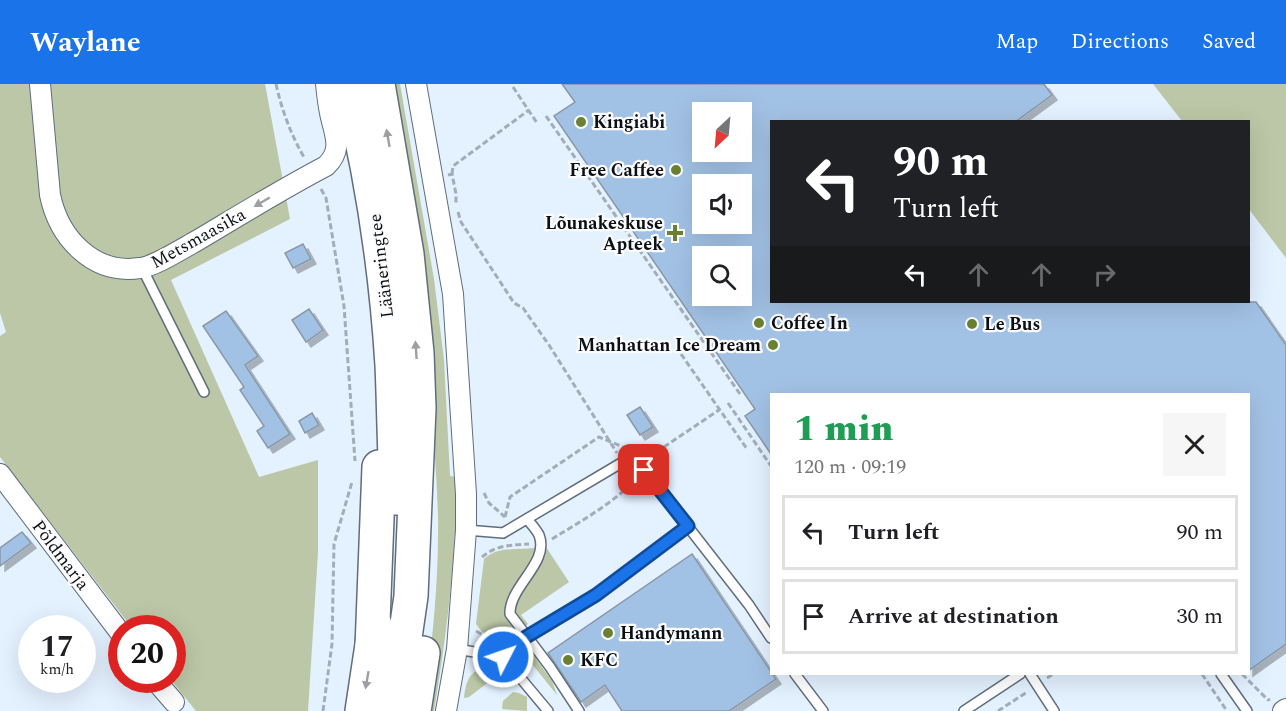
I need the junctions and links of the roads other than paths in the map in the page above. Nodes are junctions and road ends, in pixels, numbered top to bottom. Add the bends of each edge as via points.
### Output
1 (40, 84) edge
2 (327, 84) edge
3 (349, 84) edge
4 (378, 84) edge
5 (416, 84) edge
6 (142, 268) junction
7 (204, 392) dead end
8 (419, 408) junction
9 (394, 451) junction
10 (0, 474) edge
11 (527, 519) junction
12 (688, 526) junction
13 (466, 530) junction
14 (108, 617) edge
15 (770, 636) edge
16 (523, 640) junction
17 (372, 648) junction
18 (457, 649) junction
19 (503, 657) junction
20 (796, 675) edge
21 (1018, 675) edge
22 (1031, 675) edge
23 (1222, 675) edge
24 (166, 693) edge
25 (174, 702) dead end
26 (362, 711) edge
27 (389, 711) edge
28 (414, 711) edge
29 (446, 711) edge
30 (548, 711) edge
31 (579, 711) edge
32 (823, 711) edge
33 (964, 711) edge
34 (1054, 711) edge
35 (1247, 711) edge

1 - 6 street, Metsmaasika via 50,195 59,225 77,248 100,263 116,268
2 -> 6 street, Metsmaasika via 337,148 333,159 180,250
2 - 17 highway via 350,158 362,236 376,392 380,464
3 - 9 highway, Lääneringtee via 363,138 378,232 392,365
8 -> 4 highway via 407,254
5 - 13 street via 442,175
6 - 7 lane
8 - 27 highway via 411,596 401,665
8 - 28 highway via 428,469 429,546 426,622
9 - 17 highway, Lääneringtee
9 - 27 highway, Lääneringtee via 400,546
10 - 14 street, Põldmarja
11 - 12 lane via 633,456
11 - 13 lane via 503,533
11 - 16 lane via 538,533 540,553 510,607
12 - 15 lane
12 - 16 lane via 596,595
13 - 18 street
16 - 19 lane
16 - 31 lane via 550,667
17 -> 26 highway, Lääneringtee
18 - 19 lane
18 - 29 street
19 - 30 lane
20 - 32 lane
21 - 33 lane
22 - 34 lane
23 - 35 lane
24 - 25 street

